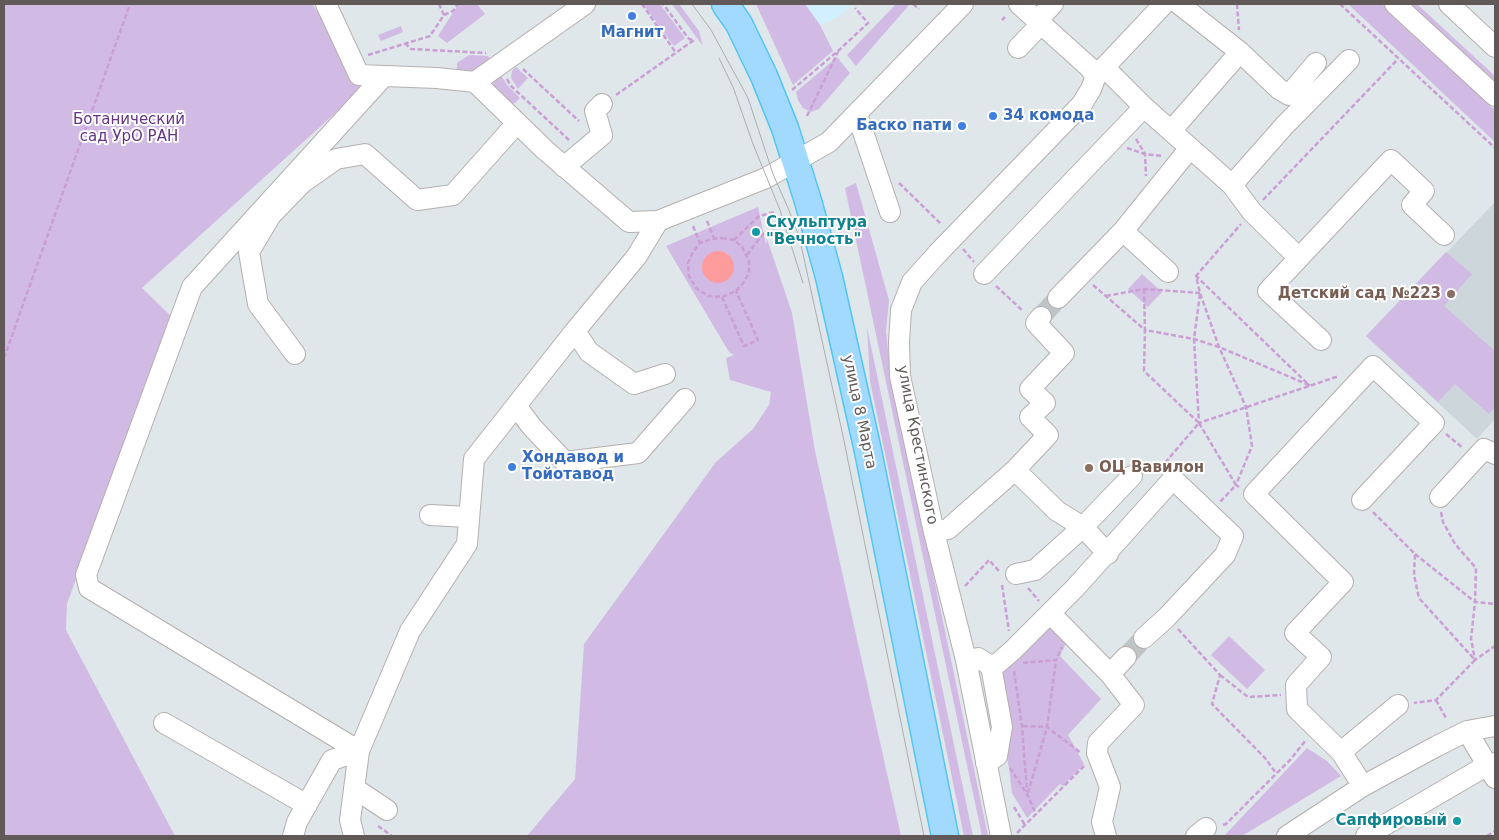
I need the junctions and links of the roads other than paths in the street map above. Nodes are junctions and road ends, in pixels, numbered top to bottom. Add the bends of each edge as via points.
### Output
1 (326, 4) edge
2 (585, 4) edge
3 (725, 4) edge
4 (963, 4) edge
5 (1053, 4) edge
6 (1164, 4) edge
7 (1179, 4) edge
8 (1396, 4) edge
9 (1449, 4) edge
10 (1012, 10) edge
11 (1039, 22) junction
12 (1495, 47) edge
13 (1018, 48) dead end
14 (1240, 52) junction
15 (1349, 60) dead end
16 (1316, 63) dead end
17 (1100, 71) junction
18 (383, 77) junction
19 (476, 82) junction
20 (1495, 96) edge
21 (1144, 107) junction
22 (599, 108) road end
23 (857, 114) junction
24 (518, 123) junction
25 (1171, 131) junction
26 (1186, 153) junction
27 (796, 160) junction
28 (564, 167) junction
29 (1232, 185) junction
30 (890, 212) dead end
31 (658, 221) junction
32 (1123, 231) junction
33 (1444, 235) dead end
34 (1299, 258) junction
35 (1168, 272) dead end
36 (984, 274) dead end
37 (1058, 298) tunnel mouth
38 (1041, 317) dead end
39 (575, 331) junction
40 (1321, 340) dead end
41 (295, 354) dead end
42 (665, 374) dead end
43 (685, 399) dead end
44 (516, 406) junction
45 (1491, 446) edge
46 (1015, 470) junction
47 (1132, 476) dead end
48 (1440, 497) road end
49 (1362, 500) road end
50 (430, 515) dead end
51 (469, 517) junction
52 (1083, 527) junction
53 (934, 532) junction
54 (1108, 554) junction
55 (1008, 573) road end
56 (1050, 613) junction
57 (1144, 638) tunnel mouth
58 (1126, 657) tunnel mouth
59 (966, 660) junction
60 (991, 666) junction
61 (1110, 674) junction
62 (1398, 705) road end
63 (164, 723) dead end
64 (1495, 726) edge
65 (1467, 731) junction
66 (359, 751) junction
67 (1341, 752) junction
68 (986, 763) junction
69 (1493, 769) edge
70 (1363, 786) junction
71 (354, 788) junction
72 (307, 804) junction
73 (387, 810) dead end
74 (293, 836) edge
75 (354, 836) edge
76 (945, 836) edge
77 (1001, 836) edge
78 (1106, 836) edge
79 (1287, 836) edge
80 (1366, 836) edge

1 - 18 street via 360,75
2 - 19 street
3 - 27 main road, улица 8 Марта via 740,24 764,76
4 - 23 street
5 - 11 street
6 - 17 street, улица Крестинского
7 - 14 street
8 - 20 street
9 - 12 street
10 - 11 street
11 - 13 street
11 - 17 street via 1089,67
14 - 16 street via 1289,95
14 - 25 street
15 - 29 street
17 - 21 street
17 - 53 street, улица Крестинского via 1082,104 912,282 901,310 900,376
18 - 19 street
18 - 66 street via 192,287 86,575 88,588
19 - 24 street
21 - 25 street
21 - 36 street
22 - 28 street via 602,135
23 - 27 street via 830,142
23 - 30 street
24 - 28 street
24 - 41 street via 453,195 418,200 365,154 336,160 302,183 283,202 271,215 249,252 258,304
25 - 26 street
26 - 29 street
26 - 32 street
27 - 31 street via 766,178
27 - 76 main road, улица 8 Марта via 829,277 866,441
28 - 31 street via 629,222
29 - 34 street via 1252,212
31 - 39 street via 637,256
32 - 35 street
32 - 37 street
33 - 34 street via 1412,205 1424,191 1391,160
34 - 40 street via 1268,291
38 - 46 street via 1036,322 1064,353 1030,389 1045,403 1030,418 1048,435
39 - 42 street via 589,352 634,384
39 - 44 street
43 - 44 street via 638,453 565,462
44 - 51 street via 474,459
45 - 48 street
46 - 52 street via 1057,511
46 - 53 street via 948,529
47 - 52 street
49 - 67 street via 1434,423 1373,366 1254,494 1344,582 1295,633 1321,657 1296,685 1297,709
50 - 51 street
51 - 66 street via 467,544 410,631
52 - 54 street
52 - 55 street via 1035,570
53 - 59 street, улица Крестинского
54 - 56 street
54 - 57 street via 1172,480 1233,536 1225,555
56 - 60 street via 1012,658
56 - 61 street
58 - 61 street
59 - 60 street via 978,658
59 - 68 street, улица Крестинского
60 - 68 street via 1002,727 997,756
61 - 78 street via 1134,705 1098,743 1094,756 1110,786 1102,822
62 - 67 street
63 - 72 street
64 - 65 street
65 - 69 street
65 - 70 street
66 - 71 street
66 - 72 street via 332,760
67 - 70 street
68 - 77 street, улица Крестинского
69 - 80 street
70 - 79 street
71 - 73 street
71 - 75 street via 350,820
72 - 74 street

